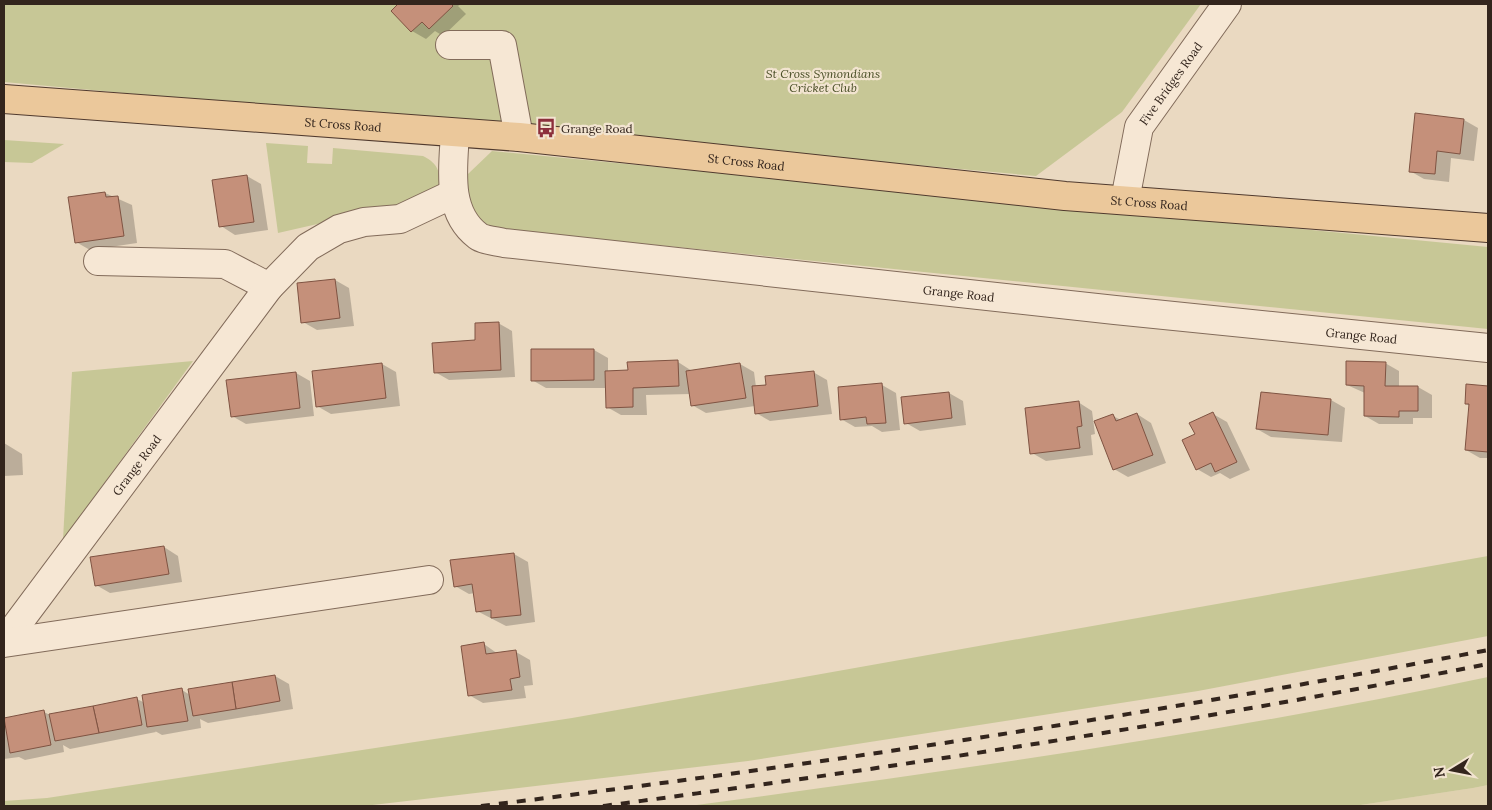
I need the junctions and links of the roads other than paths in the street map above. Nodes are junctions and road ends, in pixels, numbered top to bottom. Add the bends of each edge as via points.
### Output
1 (1227, 4) edge
2 (450, 45) dead end
3 (4, 99) edge
4 (455, 134) junction
5 (519, 137) junction
6 (453, 194) junction
7 (1125, 200) junction
8 (1488, 228) edge
9 (98, 261) dead end
10 (269, 287) junction
11 (1488, 348) edge
12 (429, 580) dead end
13 (4, 642) edge

1 - 7 street, Five Bridges Road via 1139,127
2 - 5 street via 502,44
3 - 4 main road, St Cross Road
4 - 5 main road, St Cross Road
4 - 6 street, Grange Road
5 - 7 main road, St Cross Road
6 - 10 street, Grange Road via 400,218 339,229 308,247
6 - 11 street, Grange Road via 460,214 478,236 504,243
7 - 8 main road, St Cross Road
9 - 10 street via 225,264
10 - 13 street, Grange Road
12 - 13 street, Grange Road

